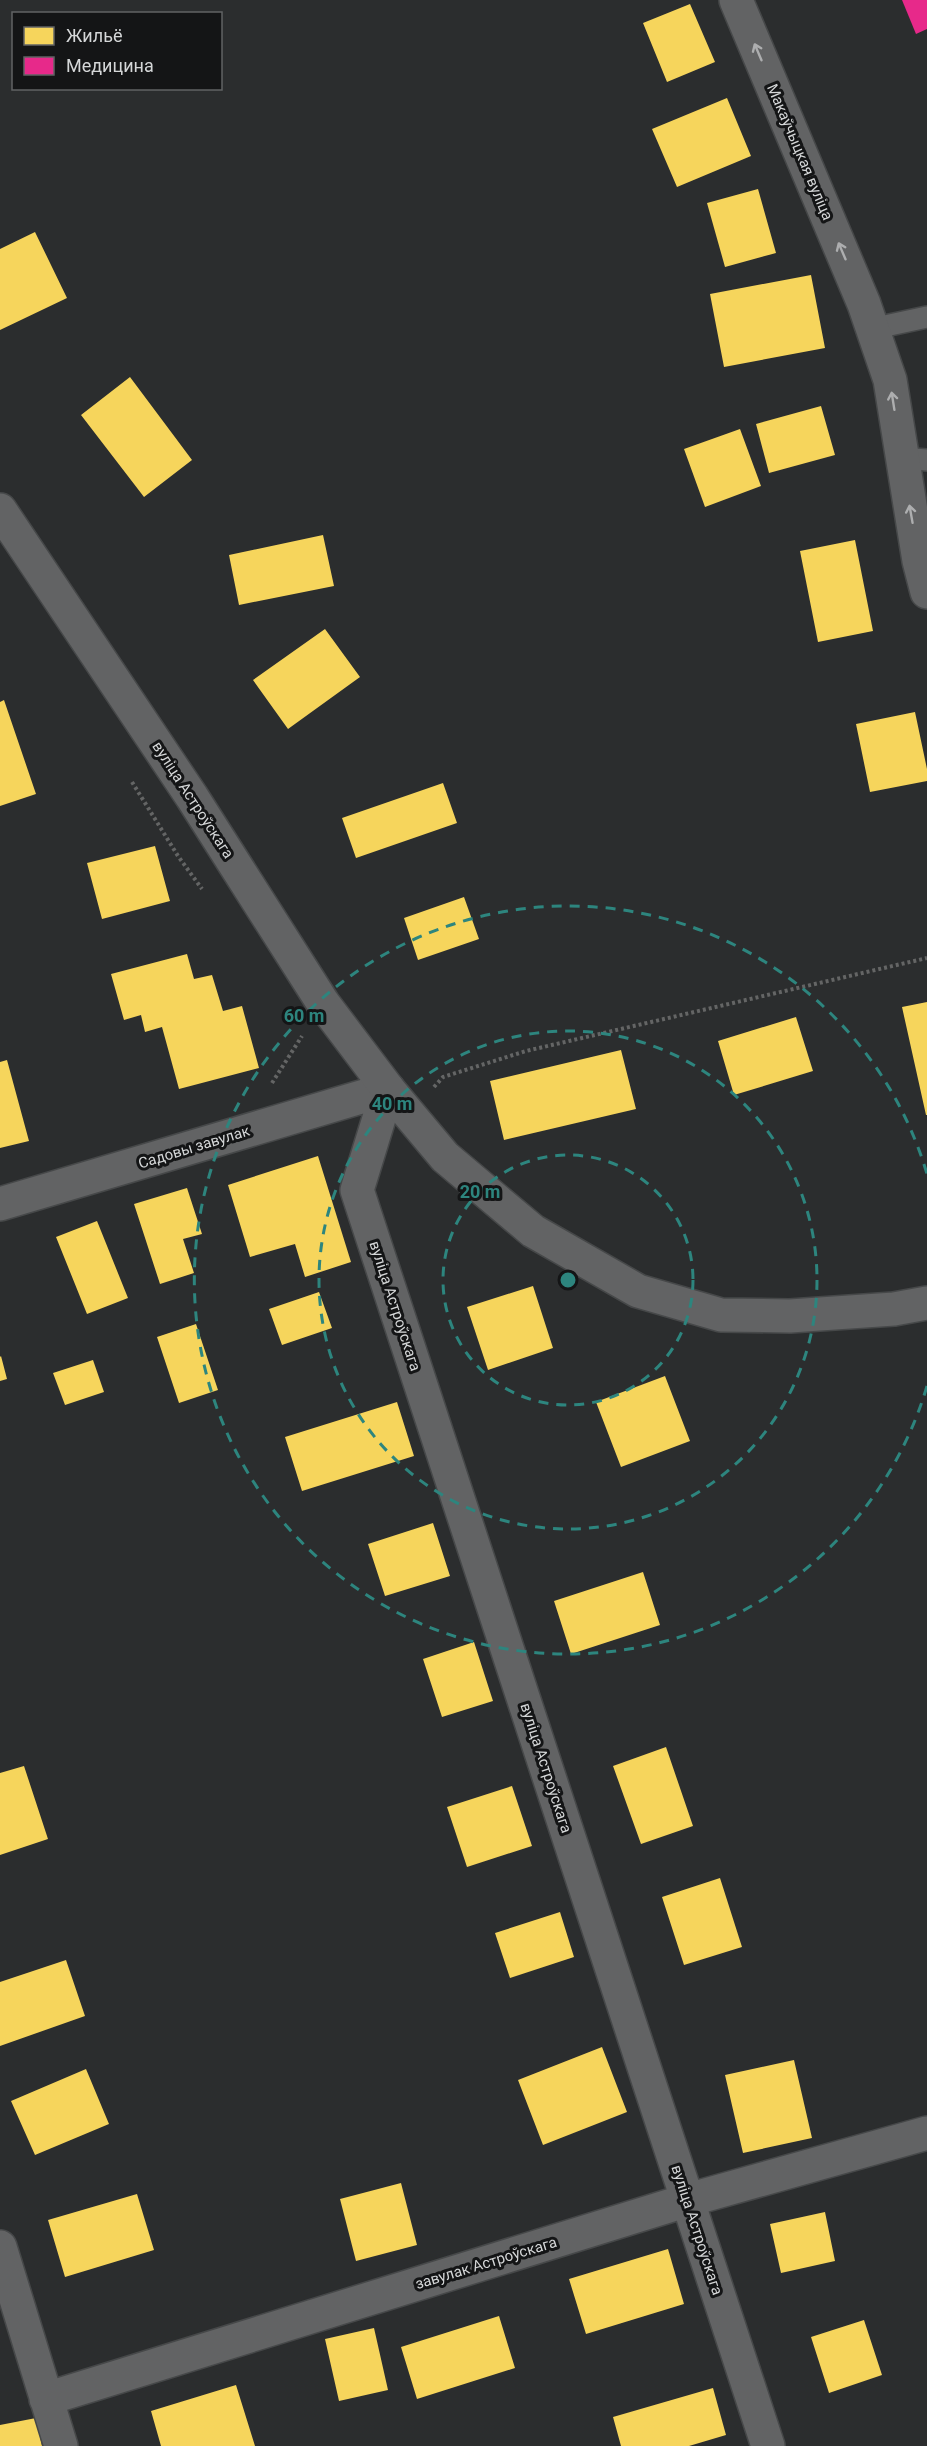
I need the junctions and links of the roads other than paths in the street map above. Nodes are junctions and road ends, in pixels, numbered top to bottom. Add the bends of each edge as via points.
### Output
1 (736, 0) edge
2 (868, 317) junction
3 (927, 317) edge
4 (915, 459) edge
5 (0, 510) edge
6 (927, 592) edge
7 (388, 1089) junction
8 (0, 1204) edge
9 (927, 1303) edge
10 (927, 2133) edge
11 (688, 2200) junction
12 (0, 2247) edge
13 (46, 2399) junction
14 (61, 2446) edge
15 (768, 2446) edge

2 -> 1 street, Макаўчыцкая вуліца
2 - 3 lane
4 -> 2 street, Макаўчыцкая вуліца
6 -> 4 street, Макаўчыцкая вуліца via 919,561
5 - 7 street, вуліца Астроўскага via 323,1002
7 - 8 street, Садовы завулак
7 - 9 street, вуліца Астроўскага via 445,1157 533,1230 638,1292 721,1315 801,1315
7 - 11 street, вуліца Астроўскага via 357,1190
10 - 11 street, завулак Астроўскага
11 - 13 street, завулак Астроўскага
11 - 15 street, вуліца Астроўскага
12 - 13 street
13 - 14 street

